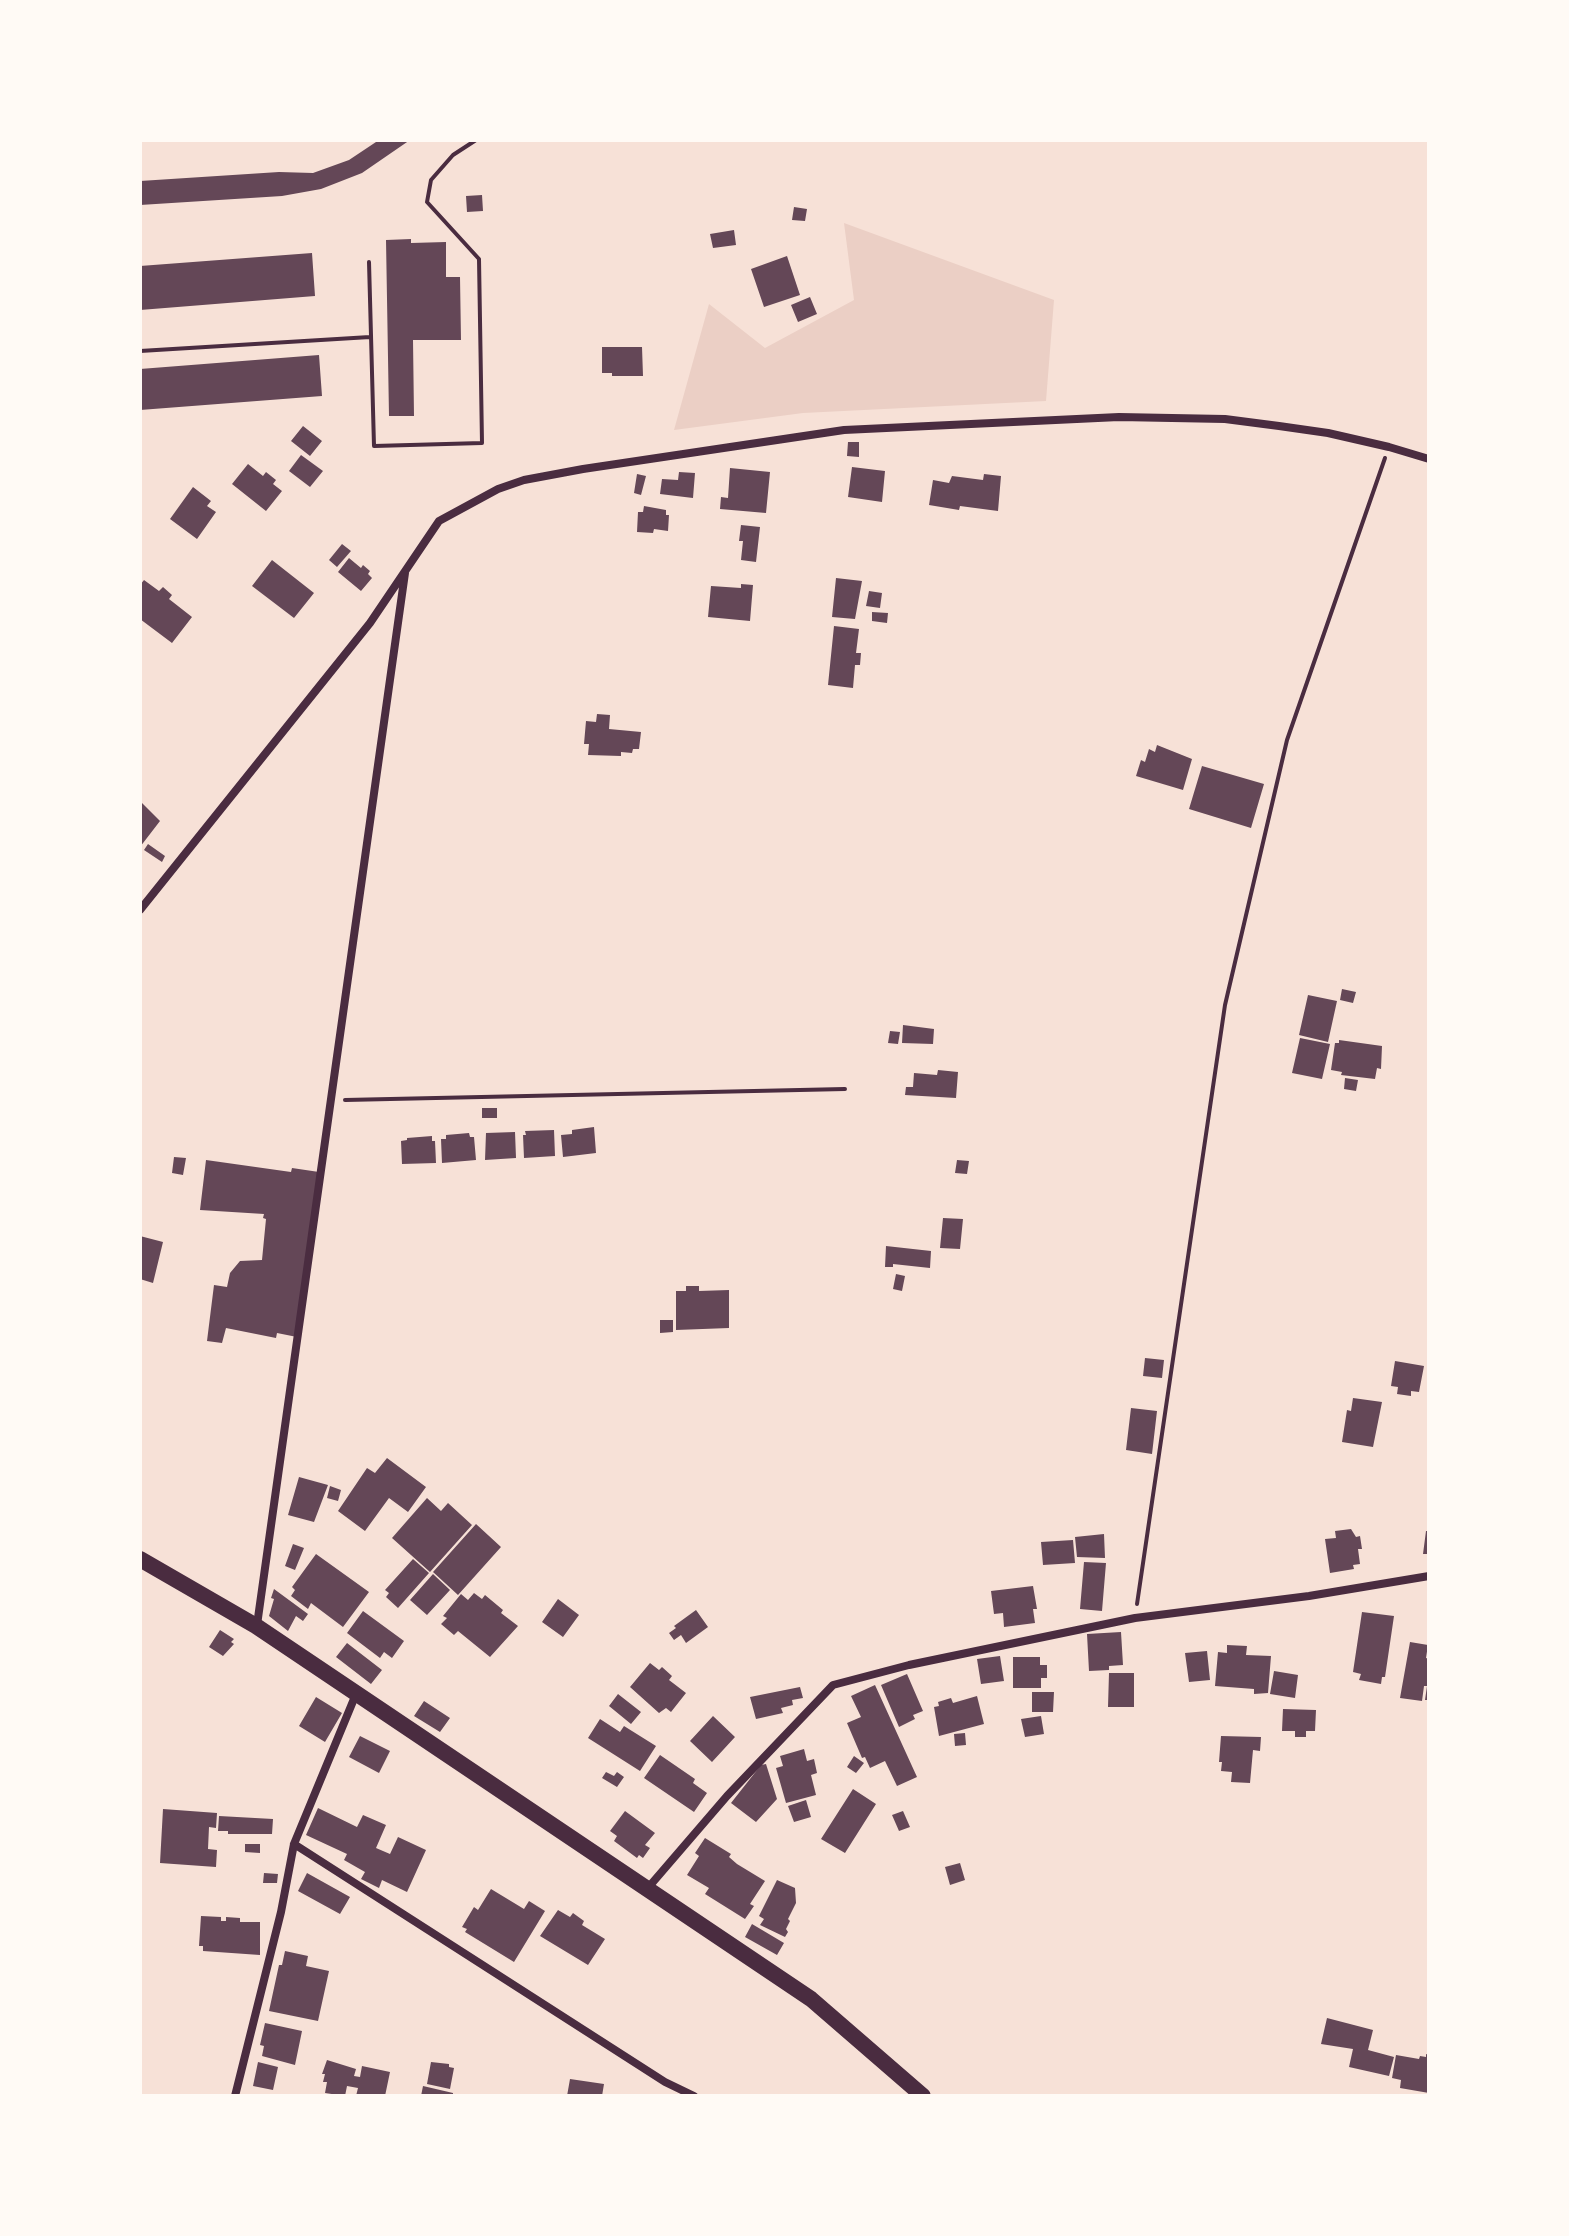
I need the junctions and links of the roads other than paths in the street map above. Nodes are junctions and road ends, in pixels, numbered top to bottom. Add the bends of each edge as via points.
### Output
1 (1429, 459) edge
2 (405, 571) junction
3 (140, 910) edge
4 (140, 1559) edge
5 (1429, 1576) edge
6 (256, 1626) junction
7 (356, 1694) junction
8 (294, 1844) junction
9 (647, 1889) junction
10 (235, 2096) edge
11 (694, 2096) edge
12 (923, 2096) edge

1 - 2 street via 1328,433 1225,419 1119,417 844,430 524,480 439,521
2 - 3 street via 370,623
2 - 6 street
4 - 6 main road
5 - 9 street via 1135,1618 833,1685
6 - 7 main road
7 - 8 street
7 - 9 main road
8 - 10 street
8 - 11 street
9 - 12 main road via 811,1999

